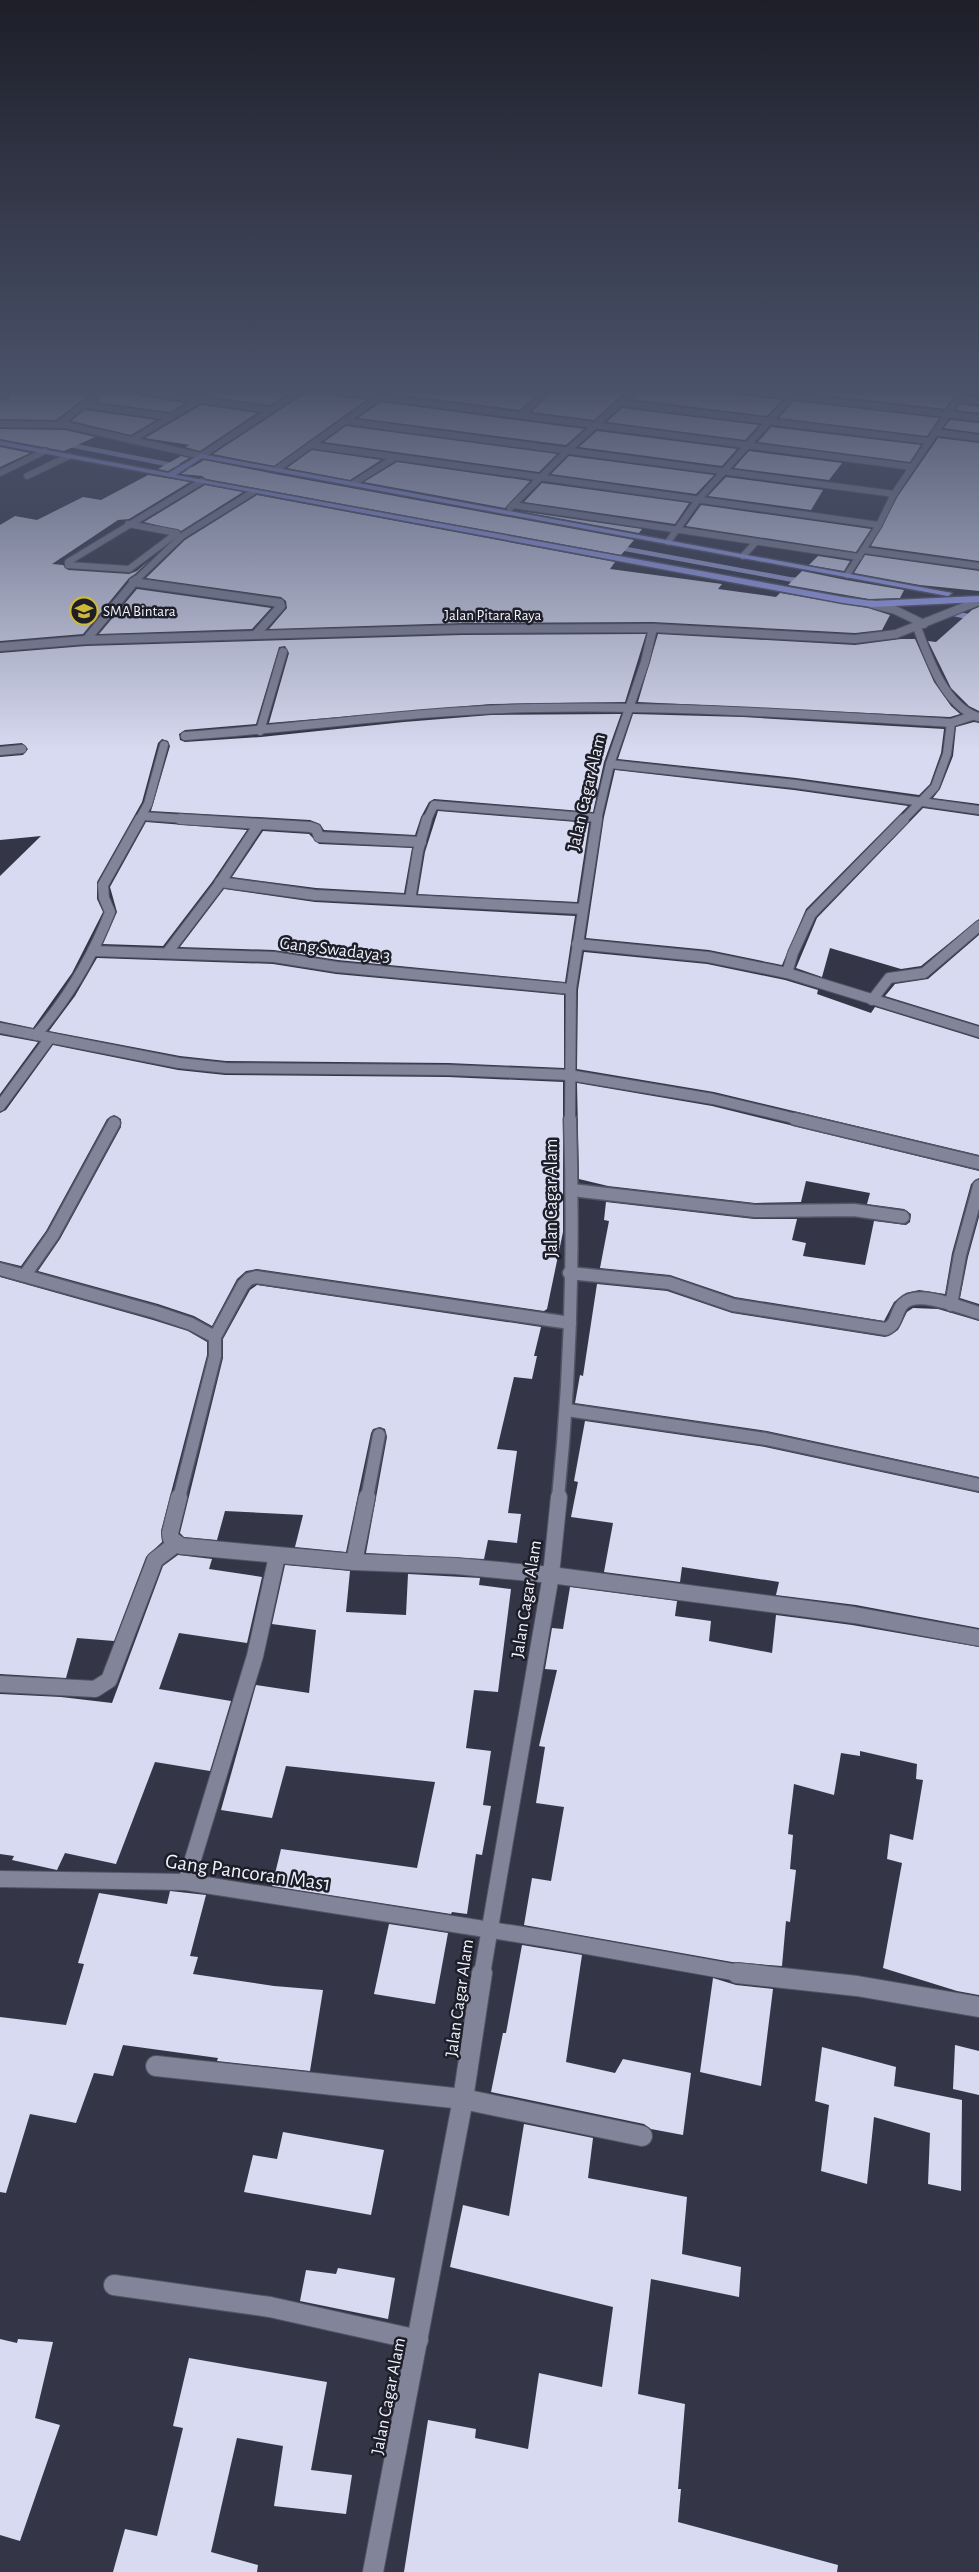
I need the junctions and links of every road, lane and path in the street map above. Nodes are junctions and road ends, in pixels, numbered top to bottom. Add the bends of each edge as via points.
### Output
1 (151, 511) edge
2 (222, 511) edge
3 (357, 511) edge
4 (501, 511) edge
5 (552, 511) edge
6 (690, 511) edge
7 (778, 511) edge
8 (886, 511) edge
9 (506, 512) joint
10 (128, 524) junction
11 (879, 525) junction
12 (676, 530) junction
13 (668, 542) junction
14 (756, 542) junction
15 (863, 550) junction
16 (743, 556) junction
17 (859, 557) junction
18 (979, 566) edge
19 (847, 575) junction
20 (133, 582) junction
21 (979, 600) edge
22 (872, 604) junction
23 (921, 625) junction
24 (653, 628) junction
25 (257, 633) junction
26 (86, 640) junction
27 (0, 647) edge
28 (283, 652) dead end
29 (627, 708) junction
30 (976, 717) edge
31 (951, 723) junction
32 (260, 731) junction
33 (185, 736) dead end
34 (164, 745) dead end
35 (22, 749) dead end
36 (0, 751) edge
37 (610, 764) junction
38 (924, 801) junction
39 (979, 810) edge
40 (142, 816) junction
41 (598, 818) junction
42 (260, 824) junction
43 (421, 842) junction
44 (220, 882) junction
45 (410, 900) junction
46 (582, 909) junction
47 (979, 926) edge
48 (578, 944) junction
49 (95, 951) junction
50 (167, 953) junction
51 (786, 973) junction
52 (571, 989) junction
53 (872, 1000) junction
54 (0, 1028) edge
55 (979, 1032) edge
56 (36, 1035) junction
57 (50, 1038) junction
58 (569, 1075) junction
59 (0, 1106) edge
60 (114, 1123) dead end
61 (979, 1163) edge
62 (979, 1186) edge
63 (572, 1190) junction
64 (903, 1217) dead end
65 (0, 1268) edge
66 (569, 1273) junction
67 (25, 1275) junction
68 (951, 1305) junction
69 (979, 1313) edge
70 (570, 1323) junction
71 (215, 1337) junction
72 (567, 1410) junction
73 (379, 1436) dead end
74 (979, 1485) edge
75 (176, 1544) junction
76 (277, 1556) junction
77 (354, 1562) junction
78 (551, 1575) junction
79 (979, 1638) edge
80 (0, 1684) edge
81 (0, 1879) edge
82 (186, 1882) junction
83 (488, 1930) junction
84 (979, 2007) edge
85 (156, 2066) dead end
86 (463, 2099) junction
87 (642, 2136) dead end
88 (114, 2285) dead end
89 (418, 2340) junction
90 (374, 2572) edge

1 - 10 street
2 - 20 street via 182,536
3 - 22 highway
4 - 9 highway
5 - 12 street
6 - 12 street
7 - 11 street
8 - 11 street
9 - 13 highway
10 - 10 street via 178,533 129,569 67,564
11 - 15 street
12 - 13 street
12 - 14 street
13 - 16 highway
14 - 16 street
14 - 17 street
15 - 17 street
15 - 18 street
16 - 19 highway
17 - 19 street
19 - 21 highway
20 - 25 street via 280,602 281,606
20 - 26 street
21 - 22 highway
21 - 23 street, Jalan Pitara Raya
22 - 23 street via 895,610
23 - 24 street, Jalan Pitara Raya via 896,634 855,639
23 - 30 street via 932,669 962,708
24 - 25 street, Jalan Pitara Raya
24 - 29 street, Jalan Cagar Alam via 645,662
25 - 26 street, Jalan Pitara Raya
26 - 27 street, Jalan Pitara Raya
28 - 32 street
29 - 31 street
29 - 32 street via 498,710
29 - 37 street, Jalan Cagar Alam
30 - 31 street
31 - 38 street via 942,774
32 - 33 street
34 - 40 street
35 - 36 street
37 - 38 street via 718,774
37 - 41 street, Jalan Cagar Alam
38 - 39 street
38 - 51 street via 878,843 811,914
40 - 42 street
40 - 49 street via 103,885 110,912
41 - 43 street via 437,804 431,809
41 - 46 street, Jalan Cagar Alam
42 - 43 street via 314,828 319,837
42 - 44 street
43 - 45 street via 411,881
44 - 45 street via 315,894
44 - 50 street
45 - 46 street
46 - 48 street, Jalan Cagar Alam
47 - 53 street via 924,973 889,978
48 - 51 street via 708,957
48 - 52 street, Jalan Cagar Alam
49 - 50 street, Gang Swadaya 3
49 - 56 street via 62,1006
50 - 52 street, Gang Swadaya 3 via 274,958
51 - 53 street
52 - 58 street, Jalan Cagar Alam
53 - 55 street
54 - 56 street
56 - 57 street
57 - 58 street via 180,1063 226,1068 448,1070
57 - 59 street
58 - 61 street via 713,1099
58 - 63 street, Jalan Cagar Alam
60 - 67 street via 53,1235
62 - 68 street via 960,1255
63 - 64 street via 754,1211 846,1210
63 - 66 street, Jalan Cagar Alam
65 - 67 street
66 - 68 street via 669,1283 733,1305 886,1329 896,1322 902,1304 908,1300 930,1299
66 - 70 street, Jalan Cagar Alam
67 - 71 street via 191,1324
68 - 69 street
70 - 71 street via 256,1277 243,1284
70 - 72 street, Jalan Cagar Alam
71 - 75 street via 215,1356 170,1533
72 - 74 street via 766,1438
72 - 78 street, Jalan Cagar Alam
73 - 77 street
75 - 76 street via 188,1548
75 - 80 street via 155,1560 113,1673 103,1684 95,1689
76 - 77 street
76 - 82 street via 255,1656
77 - 78 street via 441,1565
78 - 79 street via 854,1615
78 - 83 street, Jalan Cagar Alam
81 - 82 street, Gang Pancoran Mas1
82 - 83 street, Gang Pancoran Mas1
83 - 84 street, Gang Pancoran Mas1 via 745,1974 857,1986
83 - 86 street, Jalan Cagar Alam
85 - 86 street
86 - 87 street
86 - 89 street, Jalan Cagar Alam
88 - 89 street via 270,2307
89 - 90 street, Jalan Cagar Alam

